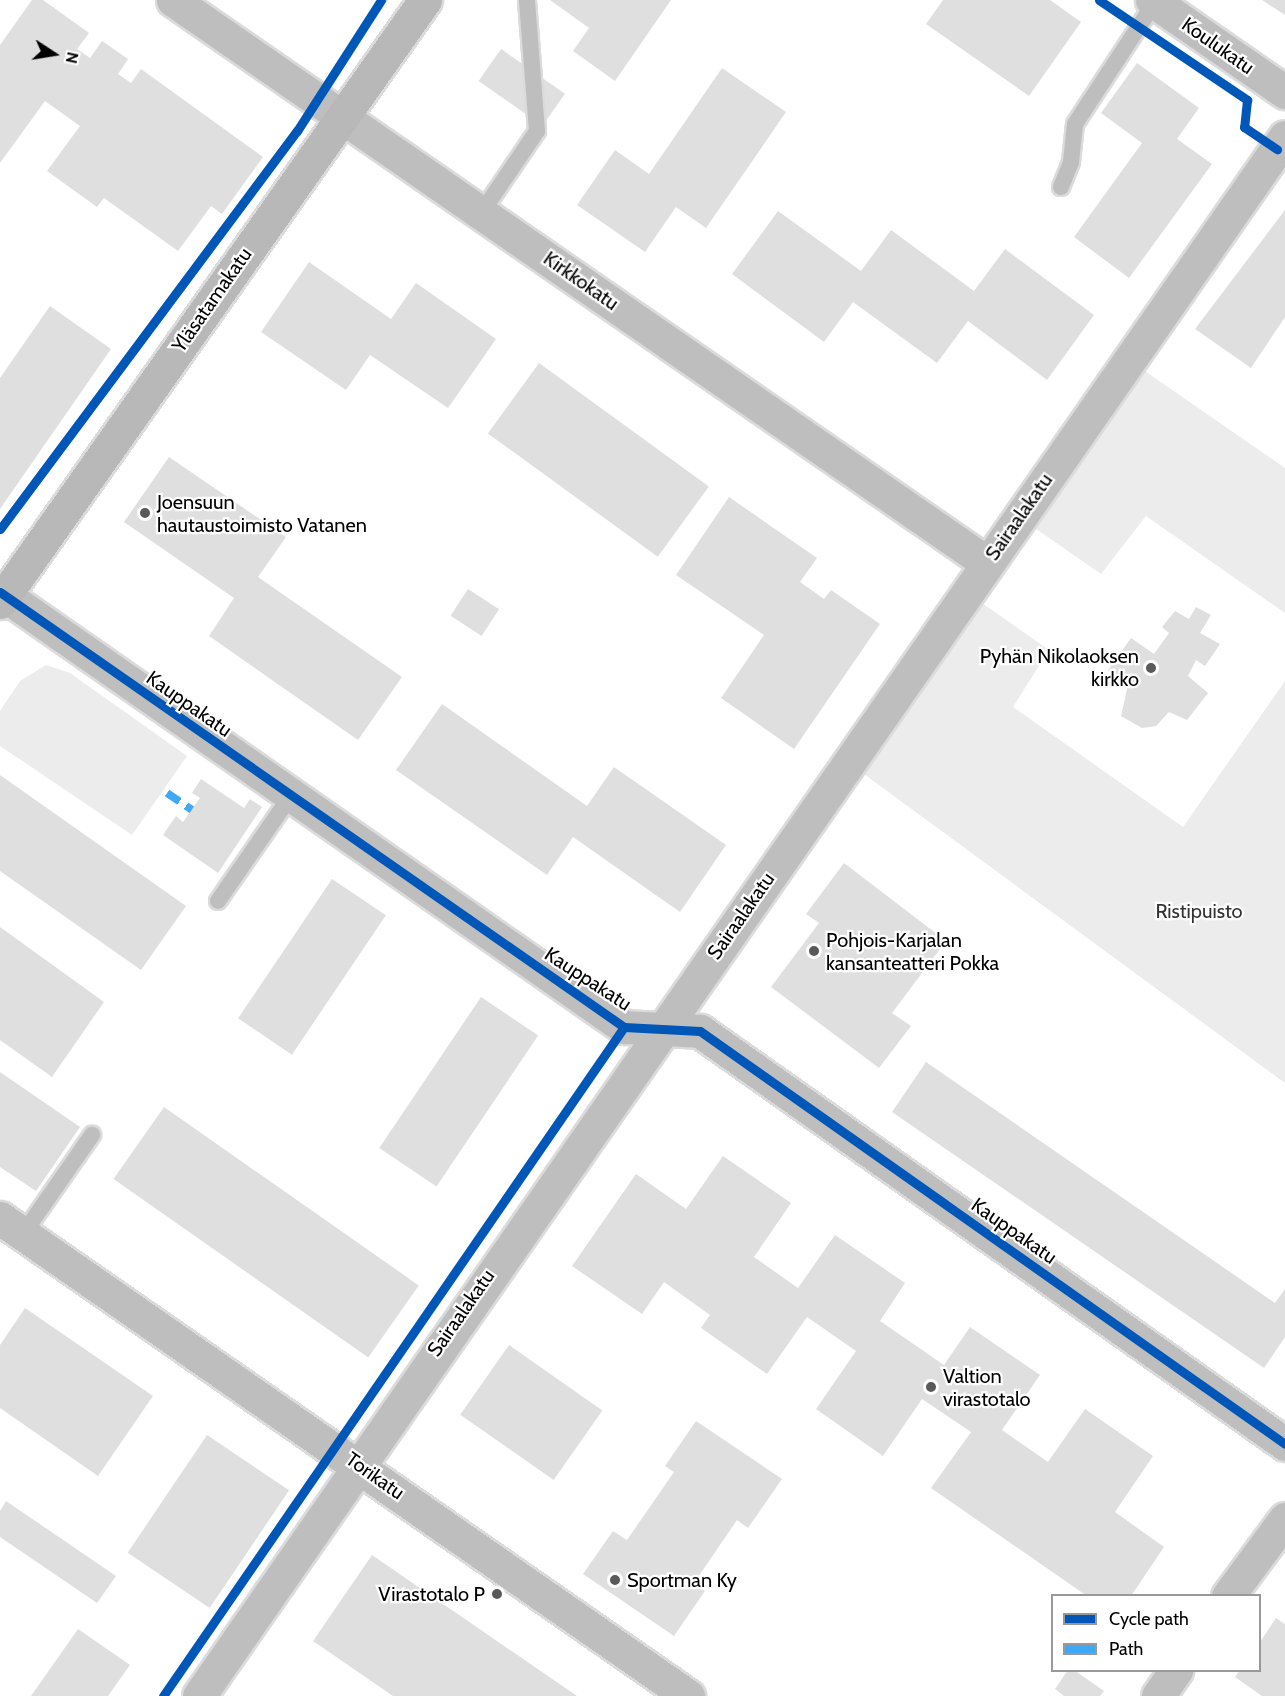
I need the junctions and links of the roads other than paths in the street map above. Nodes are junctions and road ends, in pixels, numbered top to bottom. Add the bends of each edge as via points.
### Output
1 (173, 0) edge
2 (425, 0) edge
3 (527, 0) edge
4 (1153, 1) edge
5 (1285, 92) edge
6 (343, 116) junction
7 (1285, 137) edge
8 (1061, 187) dead end
9 (482, 212) junction
10 (987, 563) junction
11 (1, 596) edge
12 (290, 797) junction
13 (218, 901) dead end
14 (663, 1028) junction
15 (92, 1135) dead end
16 (11, 1226) edge
17 (1285, 1444) edge
18 (357, 1464) junction
19 (1285, 1520) edge
20 (1230, 1594) edge
21 (1175, 1672) edge
22 (199, 1696) edge
23 (688, 1696) edge
24 (1158, 1696) edge

1 - 6 street, Kirkkokatu
2 - 6 main road, Yläsatamakatu
3 - 9 lane via 537,131
4 - 5 street, Koulukatu
4 - 8 lane via 1075,124
6 - 9 street, Kirkkokatu
6 - 11 main road, Yläsatamakatu
7 - 10 street, Sairaalakatu
9 - 10 street, Kirkkokatu
10 - 14 street, Sairaalakatu
11 - 12 street, Kauppakatu
12 - 13 lane
12 - 14 street, Kauppakatu via 624,1027
14 - 17 street, Kauppakatu via 700,1031
14 - 18 street, Sairaalakatu
15 - 16 lane
16 - 18 street, Torikatu
18 - 22 street, Sairaalakatu
18 - 23 street, Torikatu
19 - 20 street
21 - 24 street

